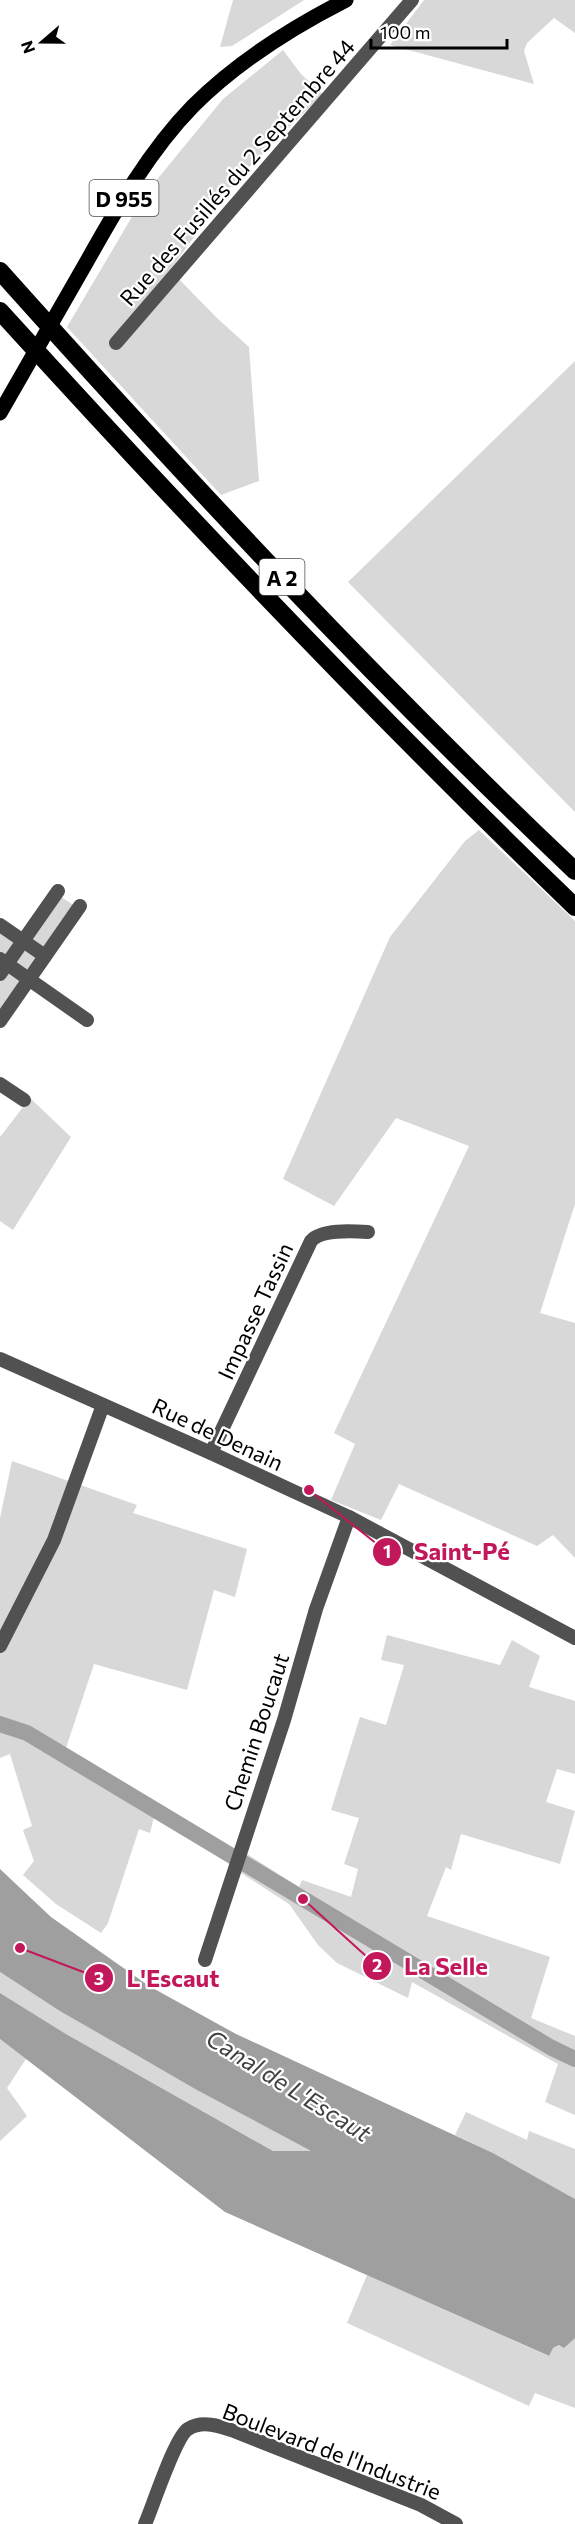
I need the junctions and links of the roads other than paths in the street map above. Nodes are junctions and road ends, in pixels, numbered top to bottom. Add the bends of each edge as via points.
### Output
1 (346, 0) edge
2 (412, 0) edge
3 (0, 271) edge
4 (0, 311) edge
5 (116, 343) dead end
6 (17, 374) junction
7 (0, 395) edge
8 (0, 413) edge
9 (575, 871) edge
10 (58, 891) dead end
11 (80, 906) dead end
12 (575, 907) edge
13 (0, 925) edge
14 (23, 941) junction
15 (45, 956) junction
16 (2, 965) edge
17 (29, 979) junction
18 (87, 1020) dead end
19 (0, 1021) edge
20 (0, 1084) edge
21 (24, 1100) dead end
22 (368, 1232) dead end
23 (0, 1359) edge
24 (103, 1405) junction
25 (211, 1453) junction
26 (349, 1517) junction
27 (575, 1638) edge
28 (0, 1646) edge
29 (204, 1960) dead end
30 (145, 2524) edge
31 (456, 2524) edge

1 - 6 main road, D 955 via 271,43 193,106 133,184
2 - 5 street, Rue des Fusillés du 2 Septembre 44
3 - 9 highway, A 2 via 290,586
4 - 12 highway, A 2 via 255,587
6 - 7 main road, D 955
6 - 8 main road, D 955
10 - 14 street
11 - 15 street
13 - 14 street
14 - 15 street
14 - 16 street
15 - 17 street
16 - 17 street
17 - 18 street
17 - 19 street
20 - 21 street
22 - 25 street, Impasse Tassin via 324,1234 311,1241
23 - 24 street, Rue de Denain
24 - 25 street, Rue de Denain
24 - 28 street via 54,1540
25 - 26 street, Rue de Denain
26 - 27 street, Rue de Denain
26 - 29 street, Chemin Boucaut
30 - 31 street, Boulevard de l'Industrie via 179,2439 191,2428 210,2425 421,2505

